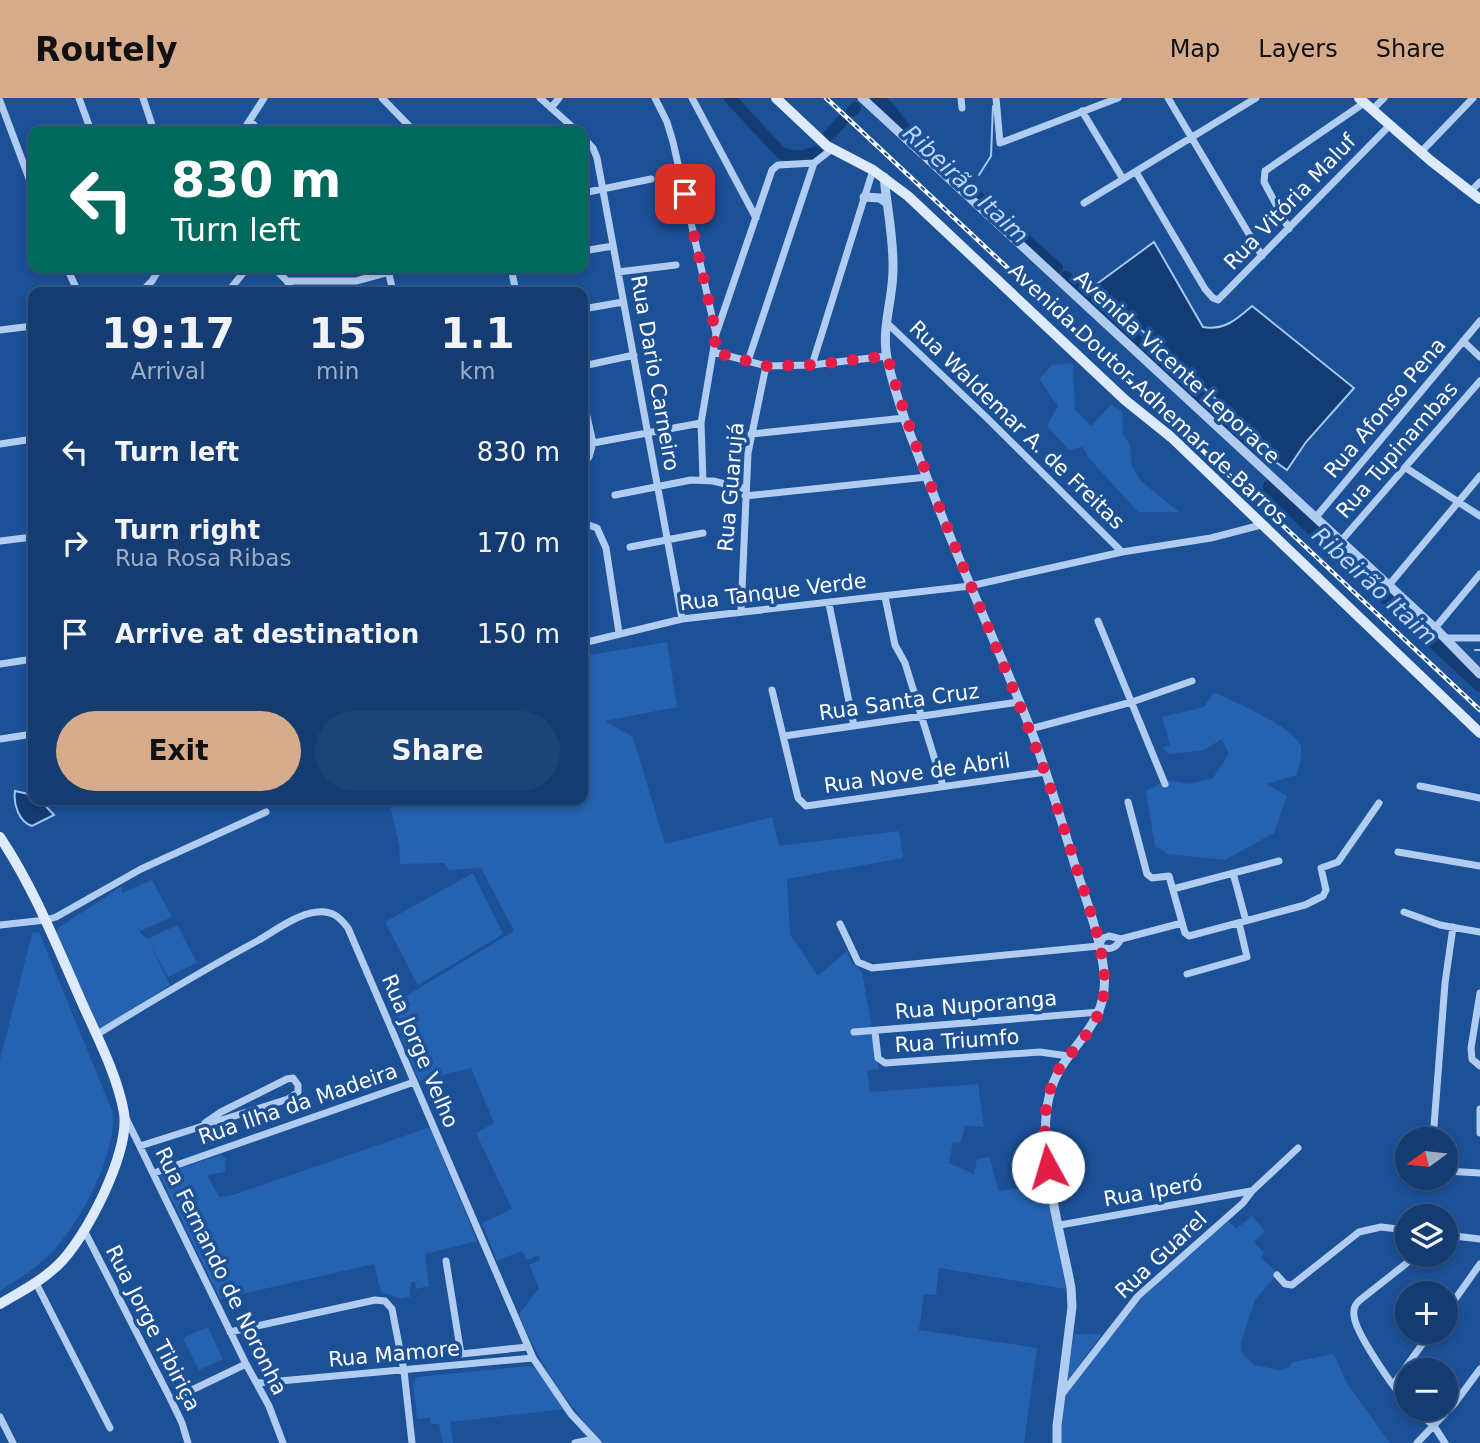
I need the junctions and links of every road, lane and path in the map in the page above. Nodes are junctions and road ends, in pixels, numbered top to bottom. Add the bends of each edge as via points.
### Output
1 (79, 98) edge
2 (143, 98) edge
3 (264, 98) edge
4 (382, 98) edge
5 (541, 98) edge
6 (559, 98) edge
7 (655, 98) edge
8 (692, 98) edge
9 (776, 98) edge
10 (862, 98) edge
11 (961, 98) edge
12 (996, 98) edge
13 (1118, 98) edge
14 (1168, 98) edge
15 (1256, 98) edge
16 (1384, 98) edge
17 (1473, 98) edge
18 (0, 101) edge
19 (1365, 104) edge
20 (551, 108) junction
21 (962, 108) dead end
22 (1082, 111) junction
23 (250, 121) junction
24 (89, 126) edge
25 (152, 126) edge
26 (246, 126) edge
27 (255, 126) edge
28 (409, 126) edge
29 (568, 126) edge
30 (1389, 126) junction
31 (1192, 138) junction
32 (588, 143) edge
33 (829, 148) junction
34 (1421, 152) junction
35 (814, 163) junction
36 (873, 170) junction
37 (1136, 172) junction
38 (28, 176) edge
39 (884, 177) junction
40 (651, 179) dead end
41 (1124, 179) junction
42 (1480, 182) edge
43 (603, 190) junction
44 (588, 192) edge
45 (1470, 192) junction
46 (864, 197) junction
47 (1480, 199) edge
48 (1084, 202) dead end
49 (887, 203) junction
50 (756, 218) junction
51 (1289, 229) junction
52 (613, 246) junction
53 (588, 250) edge
54 (1262, 256) junction
55 (676, 265) dead end
56 (618, 272) junction
57 (157, 273) edge
58 (243, 273) edge
59 (279, 273) edge
60 (378, 273) edge
61 (287, 281) junction
62 (146, 287) edge
63 (232, 287) edge
64 (290, 287) edge
65 (623, 302) junction
66 (588, 308) edge
67 (1480, 321) edge
68 (887, 323) junction
69 (28, 327) edge
70 (0, 330) edge
71 (716, 334) junction
72 (1463, 341) junction
73 (714, 352) junction
74 (634, 355) junction
75 (887, 356) junction
76 (1480, 357) edge
77 (748, 361) junction
78 (588, 365) edge
79 (812, 365) junction
80 (766, 366) junction
81 (1480, 381) edge
82 (905, 418) junction
83 (588, 421) edge
84 (701, 423) junction
85 (648, 433) junction
86 (751, 434) junction
87 (28, 440) edge
88 (593, 443) junction
89 (0, 444) edge
90 (588, 458) edge
91 (1406, 468) junction
92 (1480, 476) edge
93 (927, 477) junction
94 (703, 480) junction
95 (657, 486) junction
96 (746, 492) junction
97 (615, 495) dead end
98 (1458, 502) junction
99 (1480, 516) edge
100 (1315, 517) junction
101 (588, 525) edge
102 (1261, 525) junction
103 (703, 533) dead end
104 (28, 538) edge
105 (0, 541) edge
106 (668, 541) junction
107 (1341, 541) junction
108 (630, 547) dead end
109 (1122, 552) junction
110 (1480, 574) edge
111 (1389, 585) junction
112 (970, 586) junction
113 (886, 597) junction
114 (829, 604) junction
115 (741, 612) junction
116 (682, 619) junction
117 (1098, 621) dead end
118 (1435, 628) junction
119 (619, 633) junction
120 (1446, 638) junction
121 (1480, 638) edge
122 (588, 642) edge
123 (28, 660) edge
124 (1469, 662) junction
125 (1480, 663) edge
126 (0, 664) edge
127 (1480, 674) edge
128 (1192, 681) dead end
129 (772, 690) dead end
130 (1019, 702) junction
131 (1132, 702) junction
132 (921, 716) junction
133 (854, 726) junction
134 (1030, 729) junction
135 (1480, 733) edge
136 (28, 735) edge
137 (784, 736) junction
138 (0, 739) edge
139 (1046, 772) junction
140 (1165, 784) dead end
141 (943, 786) junction
142 (1420, 786) dead end
143 (1480, 798) edge
144 (1128, 802) dead end
145 (1379, 803) dead end
146 (265, 813) dead end
147 (0, 837) edge
148 (1398, 852) dead end
149 (1279, 861) dead end
150 (1480, 866) edge
151 (1233, 873) junction
152 (1173, 889) junction
153 (1404, 912) dead end
154 (46, 920) junction
155 (1242, 922) junction
156 (1182, 923) junction
157 (840, 924) dead end
158 (0, 925) edge
159 (1453, 927) junction
160 (1480, 932) edge
161 (1121, 939) junction
162 (1099, 946) junction
163 (1187, 974) dead end
164 (1480, 998) edge
165 (1101, 1012) junction
166 (854, 1032) dead end
167 (875, 1032) junction
168 (96, 1035) junction
169 (1068, 1056) junction
170 (1480, 1066) edge
171 (414, 1082) junction
172 (1480, 1109) edge
173 (124, 1116) junction
174 (205, 1124) junction
175 (1434, 1127) edge
176 (1480, 1131) edge
177 (140, 1146) junction
178 (1298, 1148) dead end
179 (1458, 1172) edge
180 (154, 1173) junction
181 (1480, 1174) edge
182 (1252, 1191) junction
183 (1060, 1225) junction
184 (1395, 1229) edge
185 (84, 1230) junction
186 (1458, 1236) edge
187 (1480, 1239) edge
188 (446, 1261) dead end
189 (1480, 1264) edge
190 (1402, 1267) edge
191 (1277, 1275) dead end
192 (36, 1283) junction
193 (1458, 1295) edge
194 (0, 1304) edge
195 (230, 1332) junction
196 (1422, 1344) edge
197 (528, 1347) junction
198 (533, 1358) junction
199 (246, 1364) junction
200 (1480, 1368) edge
201 (404, 1371) junction
202 (258, 1383) junction
203 (1393, 1385) junction
204 (1395, 1387) edge
205 (1060, 1397) junction
206 (171, 1400) junction
207 (0, 1417) edge
208 (1428, 1421) edge
209 (1434, 1426) junction
210 (110, 1428) dead end
211 (596, 1441) edge
212 (13, 1443) edge
213 (188, 1443) edge
214 (283, 1443) edge
215 (412, 1443) edge
216 (575, 1443) edge
217 (1057, 1443) edge
218 (1418, 1443) edge
219 (1445, 1443) edge

1 - 24 street
2 - 25 street
3 - 23 street
4 - 28 street
5 - 20 street
6 - 20 street
7 - 71 street via 673,142
8 - 50 street
9 - 33 main road, Avenida Doutor Adhemar de Barros
10 - 100 street, Avenida Vicente Leporace
11 - 21 street
12 - 22 street via 1000,144
13 - 22 street
14 - 31 street
15 - 31 street
16 - 19 street
17 - 34 street
18 - 38 street
19 - 30 main road
19 - 51 street via 1265,171 1264,182
20 - 29 street
22 - 41 street
23 - 26 street
23 - 27 street
30 - 34 main road
30 - 51 street, Rua Vitória Maluf
31 - 37 street
31 - 54 street
32 - 43 street, Rua Dario Carneiro via 596,153
33 - 35 street
33 - 36 main road, Avenida Doutor Adhemar de Barros
34 - 45 main road
35 - 50 street via 776,166
35 - 77 street
36 - 39 main road, Avenida Doutor Adhemar de Barros
36 - 46 street
37 - 41 street
37 - 54 street, Rua Vitória Maluf via 1215,300
39 - 49 street
39 - 102 main road, Avenida Doutor Adhemar de Barros via 1171,437
40 - 43 street
41 - 48 street
42 - 45 street
43 - 44 street
43 - 52 street, Rua Dario Carneiro
45 - 47 main road
46 - 49 street
46 - 79 street
49 - 68 street via 893,256
50 - 71 street
51 - 54 street, Rua Vitória Maluf
52 - 53 street
52 - 56 street, Rua Dario Carneiro
55 - 56 street
56 - 65 street, Rua Dario Carneiro
57 - 62 street
58 - 63 street
59 - 61 street
60 - 61 street via 341,283
61 - 64 street
65 - 66 street
65 - 74 street, Rua Dario Carneiro
67 - 72 street, Rua Afonso Pena
68 - 75 street
68 - 109 street, Rua Waldemar A. de Freitas
69 - 70 street
71 - 73 street
72 - 76 street
72 - 100 street, Rua Afonso Pena
73 - 77 street
73 - 84 street
74 - 78 street
74 - 85 street, Rua Dario Carneiro
75 - 79 street
75 - 82 street
77 - 80 street
79 - 80 street
80 - 86 street, Rua Guarujá
81 - 91 street, Rua Tupinambas
82 - 86 street
82 - 93 street
83 - 88 street
84 - 85 street
84 - 94 street
85 - 88 street
85 - 95 street, Rua Dario Carneiro
86 - 96 street, Rua Guarujá
87 - 89 street
88 - 90 street
91 - 98 street
91 - 107 street, Rua Tupinambas
92 - 98 street
93 - 96 street
93 - 112 street
94 - 95 street
94 - 96 street
95 - 97 street
95 - 106 street, Rua Dario Carneiro
96 - 115 street, Rua Guarujá
98 - 99 street
98 - 111 street
100 - 107 street, Avenida Vicente Leporace
101 - 119 street via 597,528 606,548
102 - 109 street, Rua Tanque Verde
102 - 135 main road, Avenida Doutor Adhemar de Barros
103 - 106 street
104 - 105 street
106 - 108 street
106 - 116 street, Rua Dario Carneiro
107 - 111 street, Avenida Vicente Leporace
109 - 112 street, Rua Tanque Verde
110 - 118 street
111 - 118 street, Avenida Vicente Leporace
112 - 113 street, Rua Tanque Verde
112 - 130 street
113 - 114 street, Rua Tanque Verde
113 - 132 street via 895,645
114 - 115 street, Rua Tanque Verde
114 - 133 street
115 - 116 street, Rua Tanque Verde
116 - 119 street, Rua Tanque Verde
117 - 131 street
118 - 120 street, Avenida Vicente Leporace
119 - 122 street, Rua Tanque Verde
120 - 121 street
120 - 124 street, Avenida Vicente Leporace
123 - 126 street
124 - 125 street
124 - 127 street, Avenida Vicente Leporace
128 - 131 street
129 - 137 street
130 - 132 street, Rua Santa Cruz
130 - 134 street
131 - 134 street
131 - 140 street
132 - 133 street, Rua Santa Cruz
132 - 141 street
133 - 137 street, Rua Santa Cruz
134 - 139 street
136 - 138 street
137 - 141 street, Rua Nove de Abril via 802,805
139 - 141 street, Rua Nove de Abril
139 - 162 street
142 - 143 street
144 - 152 street via 1147,874 1152,878 1169,876
145 - 155 street via 1338,862 1321,868 1323,896
146 - 154 street via 141,869
147 - 154 main road
148 - 150 street
149 - 151 street
151 - 152 street
151 - 155 street
152 - 156 street
153 - 159 street
154 - 158 street
154 - 168 main road
155 - 156 street via 1189,936
155 - 163 street via 1247,957
156 - 161 street
157 - 162 street via 858,962 872,968
159 - 160 street
159 - 175 street
161 - 162 street via 1109,936
161 - 162 street via 1112,949
162 - 165 street via 1104,971
164 - 170 street via 1471,1048 1472,1059
165 - 167 street, Rua Nuporanga
165 - 169 street
166 - 167 street, Rua Nuporanga
167 - 169 street, Rua Triumfo via 877,1056 885,1063 1040,1052
168 - 171 street, Rua Jorge Velho via 294,920 327,912 348,928
168 - 173 main road
169 - 183 street via 1052,1085 1045,1128
171 - 180 street, Rua Ilha da Madeira
171 - 197 street, Rua Jorge Velho
172 - 176 street
173 - 177 street, Rua Fernando de Noronha
173 - 185 main road via 112,1176
174 - 174 street via 288,1099 298,1092 298,1085 293,1078 287,1079
174 - 177 street
177 - 180 street, Rua Fernando de Noronha
178 - 182 street, Rua Guarel
179 - 181 street
180 - 195 street, Rua Fernando de Noronha
182 - 183 street, Rua Iperó
182 - 205 street, Rua Guarel via 1138,1296
183 - 205 street via 1072,1307
184 - 191 street via 1359,1232 1292,1285
185 - 192 main road via 58,1265
185 - 206 street, Rua Jorge Tibiriça
186 - 187 street
188 - 197 street via 461,1354
189 - 193 street
190 - 203 street via 1354,1310 1356,1327
192 - 194 main road
192 - 210 street
195 - 199 street, Rua Fernando de Noronha
195 - 201 street via 385,1301 392,1309
196 - 203 street
197 - 198 street, Rua Jorge Velho
198 - 201 street, Rua Mamore
198 - 211 street, Rua Jorge Velho via 571,1414
199 - 202 street, Rua Fernando de Noronha
199 - 206 street
200 - 209 street
201 - 202 street, Rua Mamore
201 - 215 street
202 - 214 street, Rua Fernando de Noronha
203 - 204 street
205 - 217 street
206 - 213 street, Rua Jorge Tibiriça
207 - 212 street
208 - 209 street
209 - 218 street
209 - 219 street
211 - 216 street

